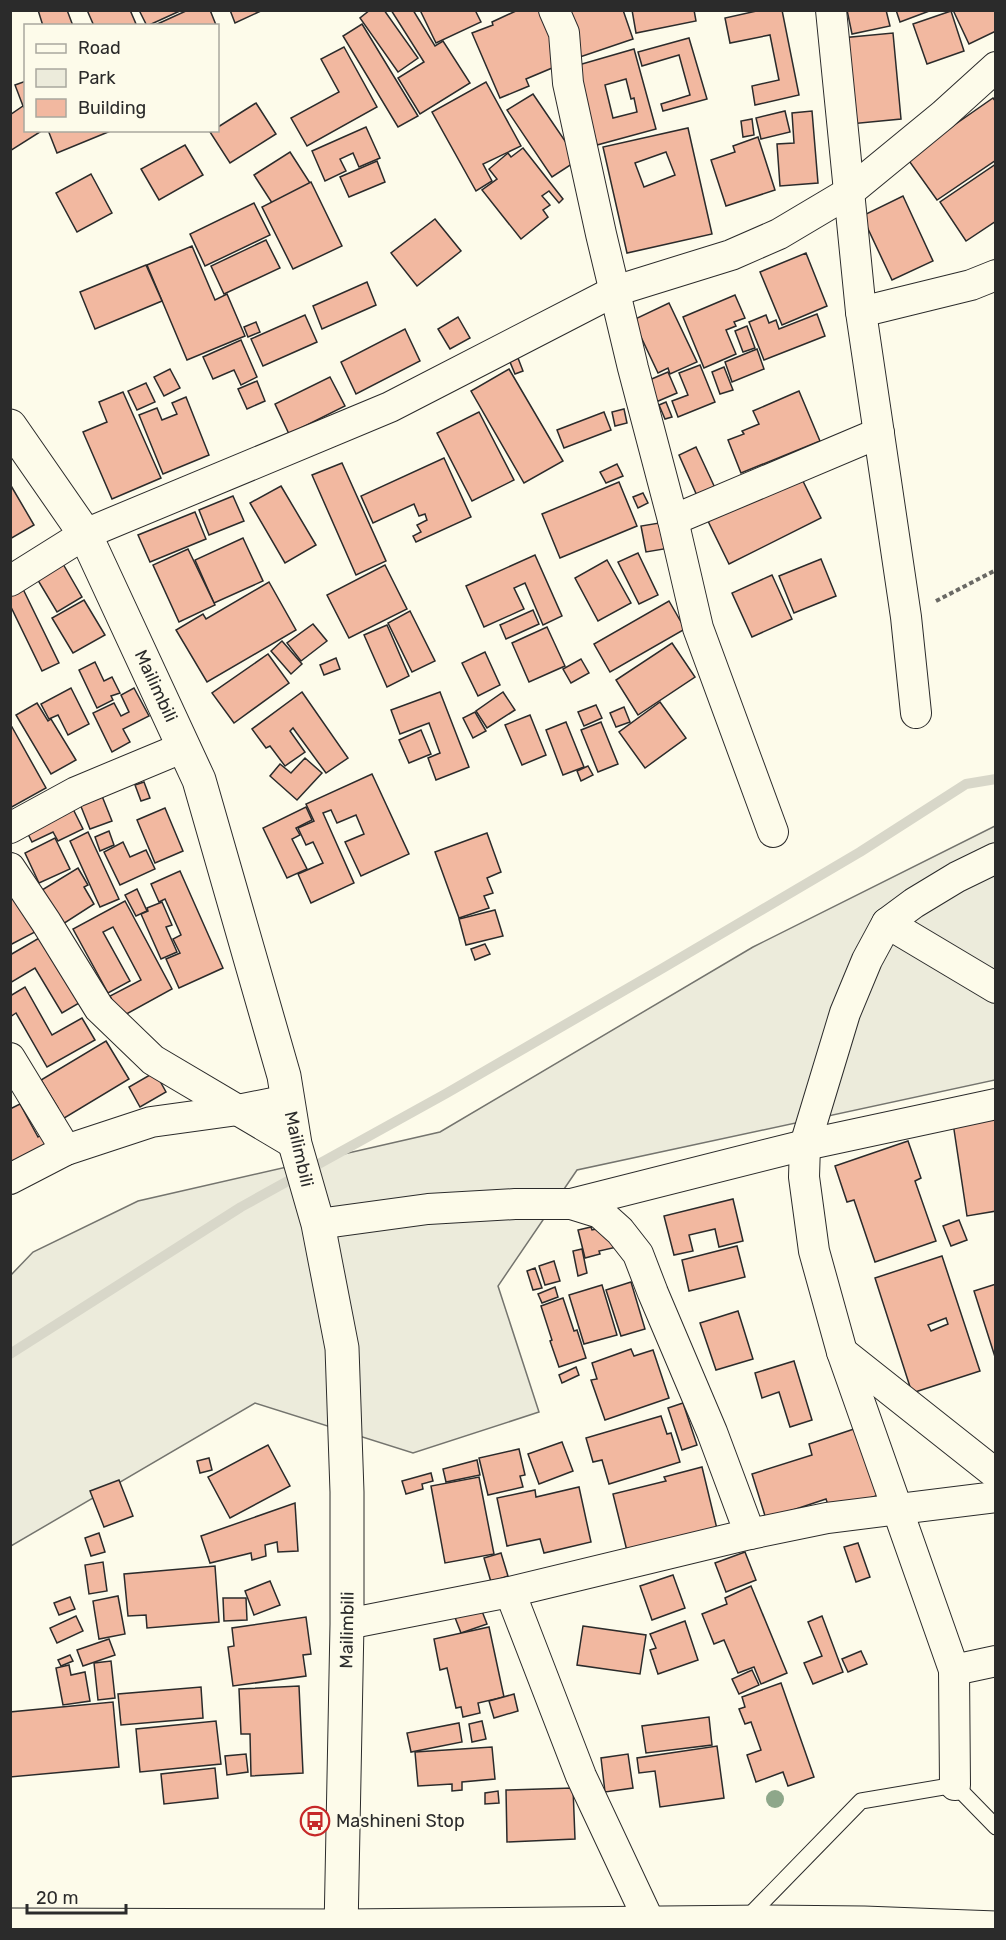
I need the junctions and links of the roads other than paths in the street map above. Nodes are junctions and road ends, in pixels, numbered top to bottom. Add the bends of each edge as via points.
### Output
1 (554, 10) edge
2 (831, 10) edge
3 (996, 67) edge
4 (848, 193) junction
5 (996, 275) edge
6 (615, 291) junction
7 (861, 312) junction
8 (879, 433) junction
9 (14, 440) edge
10 (673, 520) junction
11 (85, 534) junction
12 (10, 581) edge
13 (916, 713) dead end
14 (184, 747) junction
15 (10, 828) edge
16 (773, 832) dead end
17 (996, 858) edge
18 (10, 868) edge
19 (888, 923) junction
20 (996, 988) edge
21 (10, 1058) edge
22 (286, 1088) junction
23 (996, 1104) edge
24 (238, 1110) junction
25 (296, 1144) junction
26 (805, 1145) junction
27 (66, 1150) junction
28 (10, 1179) edge
29 (571, 1204) junction
30 (316, 1216) junction
31 (842, 1352) junction
32 (996, 1474) edge
33 (996, 1497) edge
34 (898, 1508) junction
35 (750, 1534) junction
36 (510, 1592) junction
37 (347, 1623) junction
38 (996, 1661) edge
39 (954, 1670) junction
40 (955, 1785) junction
41 (996, 1827) edge
42 (650, 1923) junction
43 (759, 1924) edge
44 (10, 1925) edge
45 (341, 1928) edge
46 (996, 1928) edge

1 - 6 street via 564,33 568,83
2 - 4 street
3 - 4 street
4 - 6 street via 779,234 731,255
4 - 7 street
5 - 7 street via 971,285
6 - 10 street
6 - 11 street via 390,407
7 - 8 street
8 - 10 street
8 - 13 street
9 - 11 street, Mailimbili
10 - 16 street via 698,628
11 - 12 street
11 - 14 street, Mailimbili
14 - 15 street via 76,792
14 - 22 street, Mailimbili via 199,780
17 - 19 street via 931,892
18 - 24 street via 99,1008 153,1060
19 - 20 street
19 - 26 street via 845,1012
21 - 27 street
22 - 24 street
22 - 25 street, Mailimbili
23 - 26 street
24 - 25 street
24 - 27 street via 151,1122
25 - 30 street, Mailimbili
26 - 29 street
26 - 31 street via 804,1177 814,1251
27 - 28 street
29 - 30 street
29 - 35 street via 600,1213 638,1254
30 - 37 street, Mailimbili via 342,1348
31 - 32 street
31 - 34 street
33 - 34 street
34 - 35 street
34 - 39 street
35 - 36 street
36 - 37 street
36 - 42 street via 581,1776
37 - 45 street, Mailimbili
38 - 39 street
39 - 40 street
40 - 41 lane
40 - 43 lane via 861,1801
42 - 43 street
42 - 45 street
43 - 46 street
44 - 45 street

